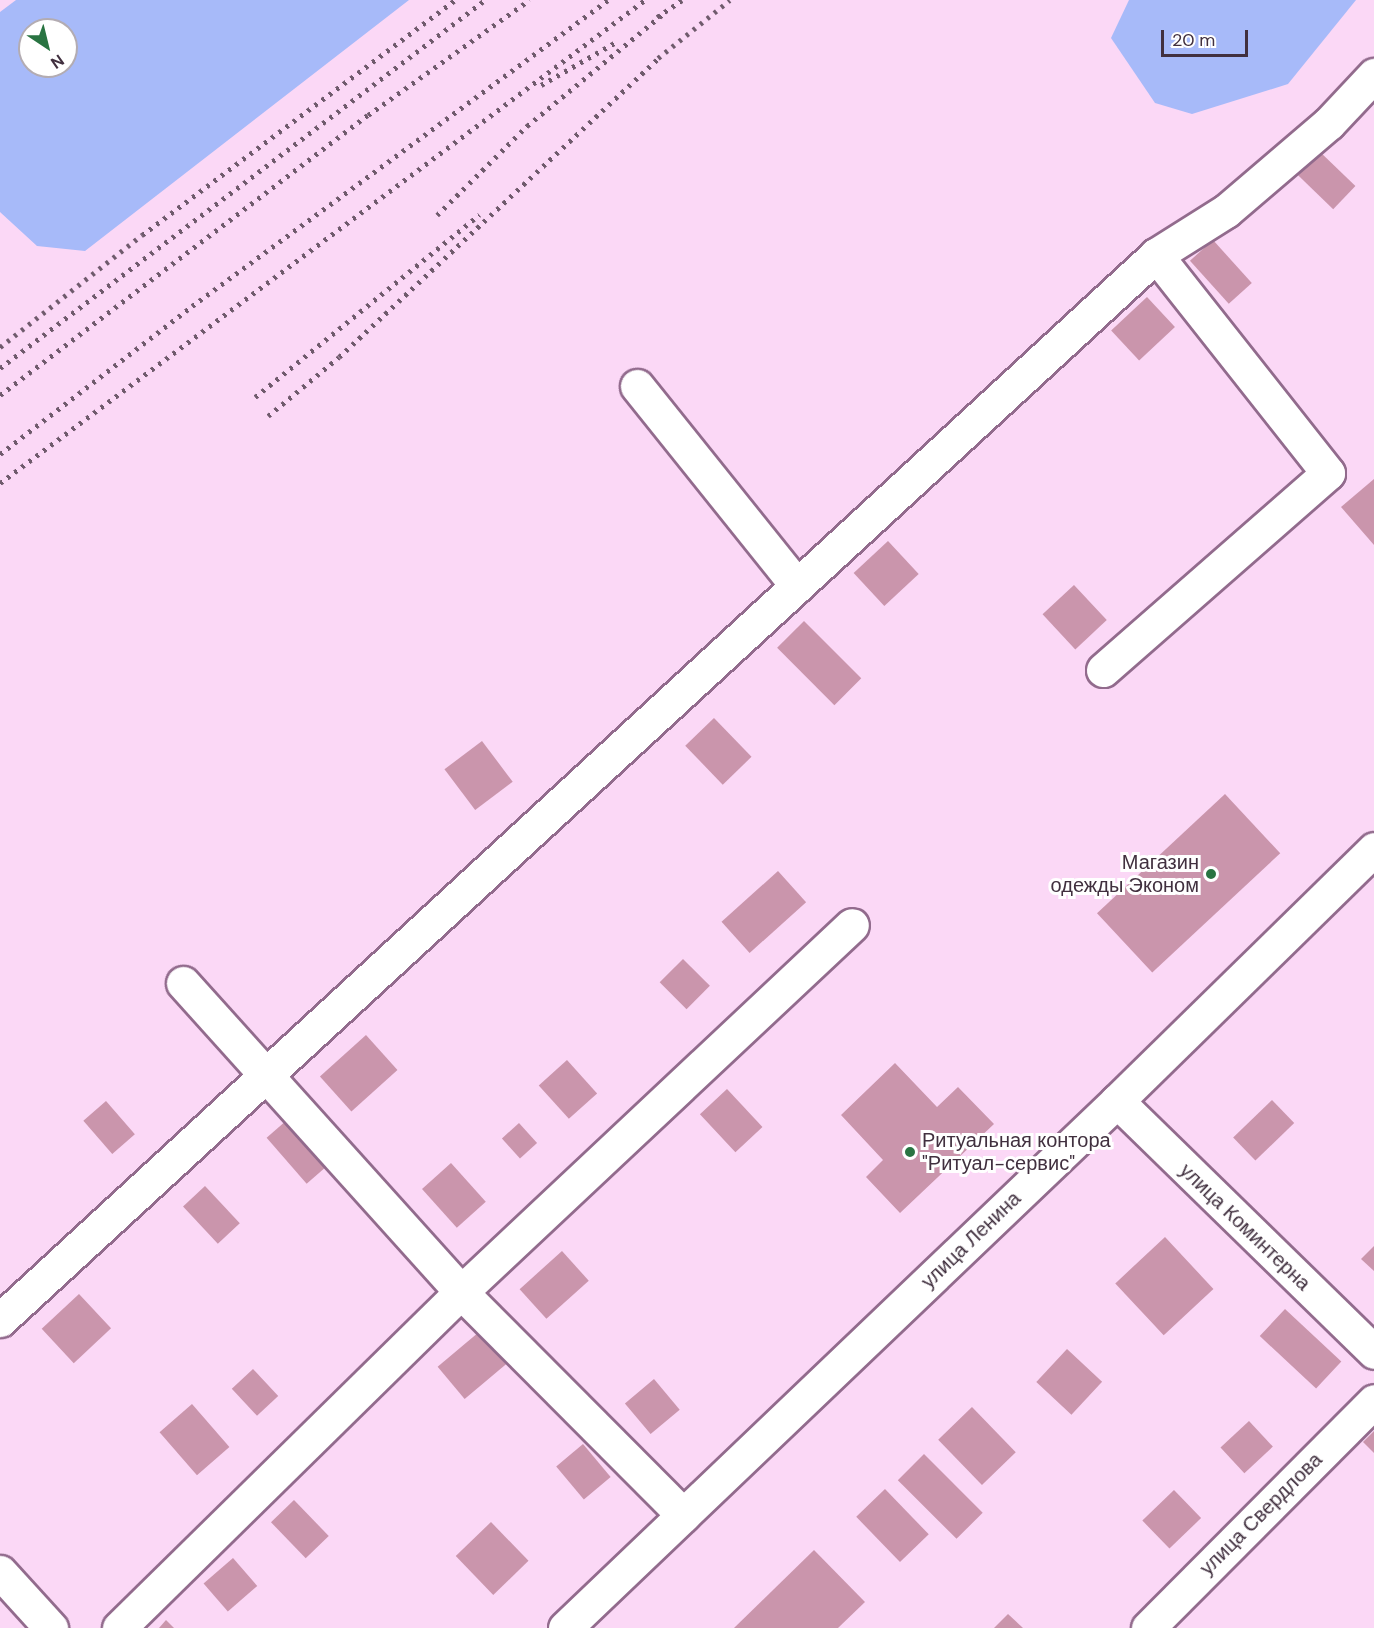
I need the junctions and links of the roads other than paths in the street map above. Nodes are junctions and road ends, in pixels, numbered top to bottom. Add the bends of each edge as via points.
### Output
1 (1374, 75) edge
2 (1156, 255) junction
3 (638, 386) dead end
4 (797, 586) junction
5 (1103, 670) dead end
6 (1374, 849) edge
7 (852, 926) dead end
8 (183, 983) dead end
9 (267, 1074) junction
10 (1117, 1101) junction
11 (461, 1292) junction
12 (0, 1320) edge
13 (1374, 1352) edge
14 (1374, 1401) edge
15 (683, 1515) junction
16 (0, 1572) edge
17 (51, 1628) edge
18 (119, 1628) edge
19 (565, 1628) edge
20 (1148, 1628) edge

1 - 2 street via 1329,123 1226,211
2 - 4 street
2 - 5 street via 1328,473
3 - 4 street
4 - 9 street
6 - 10 street, улица Ленина
7 - 11 street
8 - 9 street
9 - 11 street
9 - 12 street
10 - 13 street, улица Коминтерна
10 - 15 street, улица Ленина
11 - 15 street
11 - 18 street
14 - 20 street, улица Свердлова
15 - 19 street, улица Ленина
16 - 17 street

